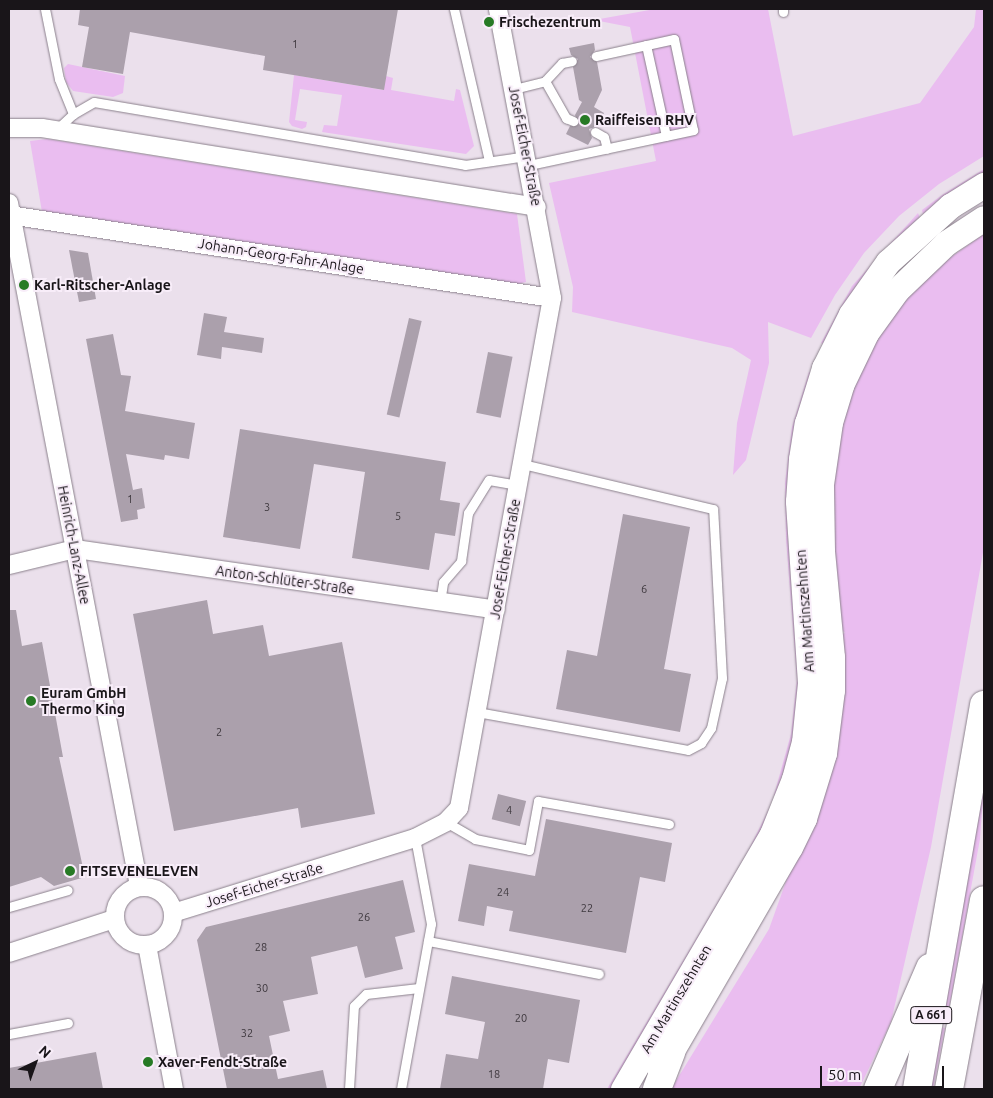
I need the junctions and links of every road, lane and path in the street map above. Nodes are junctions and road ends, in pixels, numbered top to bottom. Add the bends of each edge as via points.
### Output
1 (45, 9) edge
2 (454, 9) edge
3 (499, 9) edge
4 (646, 45) junction
5 (596, 56) dead end
6 (572, 61) dead end
7 (545, 81) junction
8 (514, 89) junction
9 (72, 114) junction
10 (573, 121) dead end
11 (9, 128) edge
12 (56, 130) junction
13 (595, 132) dead end
14 (666, 136) junction
15 (607, 149) junction
16 (528, 160) junction
17 (489, 161) junction
18 (984, 185) edge
19 (537, 207) junction
20 (9, 211) edge
21 (984, 218) edge
22 (552, 298) junction
23 (522, 464) junction
24 (518, 485) junction
25 (75, 549) junction
26 (9, 565) edge
27 (440, 602) junction
28 (496, 610) junction
29 (984, 705) edge
30 (477, 712) junction
31 (446, 822) junction
32 (669, 824) dead end
33 (415, 838) junction
34 (139, 886) junction
35 (68, 890) dead end
36 (984, 900) edge
37 (9, 907) edge
38 (173, 913) junction
39 (114, 920) junction
40 (945, 940) junction
41 (428, 941) junction
42 (147, 946) junction
43 (9, 953) edge
44 (599, 974) dead end
45 (419, 988) junction
46 (68, 1024) dead end
47 (9, 1034) edge
48 (672, 1052) junction
49 (174, 1089) edge
50 (349, 1089) edge
51 (401, 1089) edge
52 (623, 1089) edge
53 (649, 1089) edge
54 (658, 1089) edge
55 (878, 1089) edge
56 (917, 1089) edge
57 (949, 1089) edge

1 - 9 lane via 59,79
2 - 17 lane
3 - 8 street, Josef-Eicher-Straße
4 - 5 lane
4 - 14 lane
4 - 14 lane via 674,39 693,130
6 - 7 lane via 562,63
7 - 8 lane
7 - 10 lane via 566,118
8 - 16 street, Josef-Eicher-Straße
9 - 12 lane
9 - 17 lane via 94,102 465,165
11 - 12 street
12 - 19 street
13 - 15 lane via 604,137
14 - 15 lane
15 - 16 lane
16 - 17 lane
16 - 19 street, Josef-Eicher-Straße
18 - 52 main road, Am Martinszehnten via 950,206 888,262 851,314 824,368 807,423 801,459 798,501 810,683 804,742 794,779 760,857
19 - 22 street, Josef-Eicher-Straße
20 - 22 street, Johann-Georg-Fahr-Anlage
20 - 25 street, Heinrich-Lanz-Allee
21 - 48 main road, Am Martinszehnten via 946,243 896,290 866,333 841,385 830,422 820,484 832,665 824,753 804,818 790,847
22 - 23 street, Josef-Eicher-Straße
23 - 24 street, Josef-Eicher-Straße
23 - 30 lane via 713,509 722,678 711,728 702,743 688,750
24 - 27 lane via 489,480 468,513 461,561 443,582
24 - 28 street, Josef-Eicher-Straße
25 - 26 street
25 - 27 street, Anton-Schlüter-Straße
25 - 34 street, Heinrich-Lanz-Allee
27 - 28 street, Anton-Schlüter-Straße
28 - 30 street, Josef-Eicher-Straße
29 - 40 highway, A 661
30 - 31 street, Josef-Eicher-Straße via 459,808
31 - 32 lane via 475,839 529,850 538,801
31 - 33 street, Josef-Eicher-Straße
33 - 38 street, Josef-Eicher-Straße
33 - 41 lane via 431,924
34 - 38 street via 160,891 169,901
34 - 39 street via 121,896
35 - 37 lane
36 - 57 highway, A 661
38 - 42 street via 167,935
39 - 42 street via 124,938
39 - 43 street
40 - 55 highway, A 661 via 910,1009
40 - 56 highway, A 661
41 - 44 lane
41 - 45 lane
42 - 49 street
45 - 50 lane via 366,994 354,1006
45 - 51 lane
46 - 47 lane
48 - 53 main road, Am Martinszehnten
48 - 54 highway

